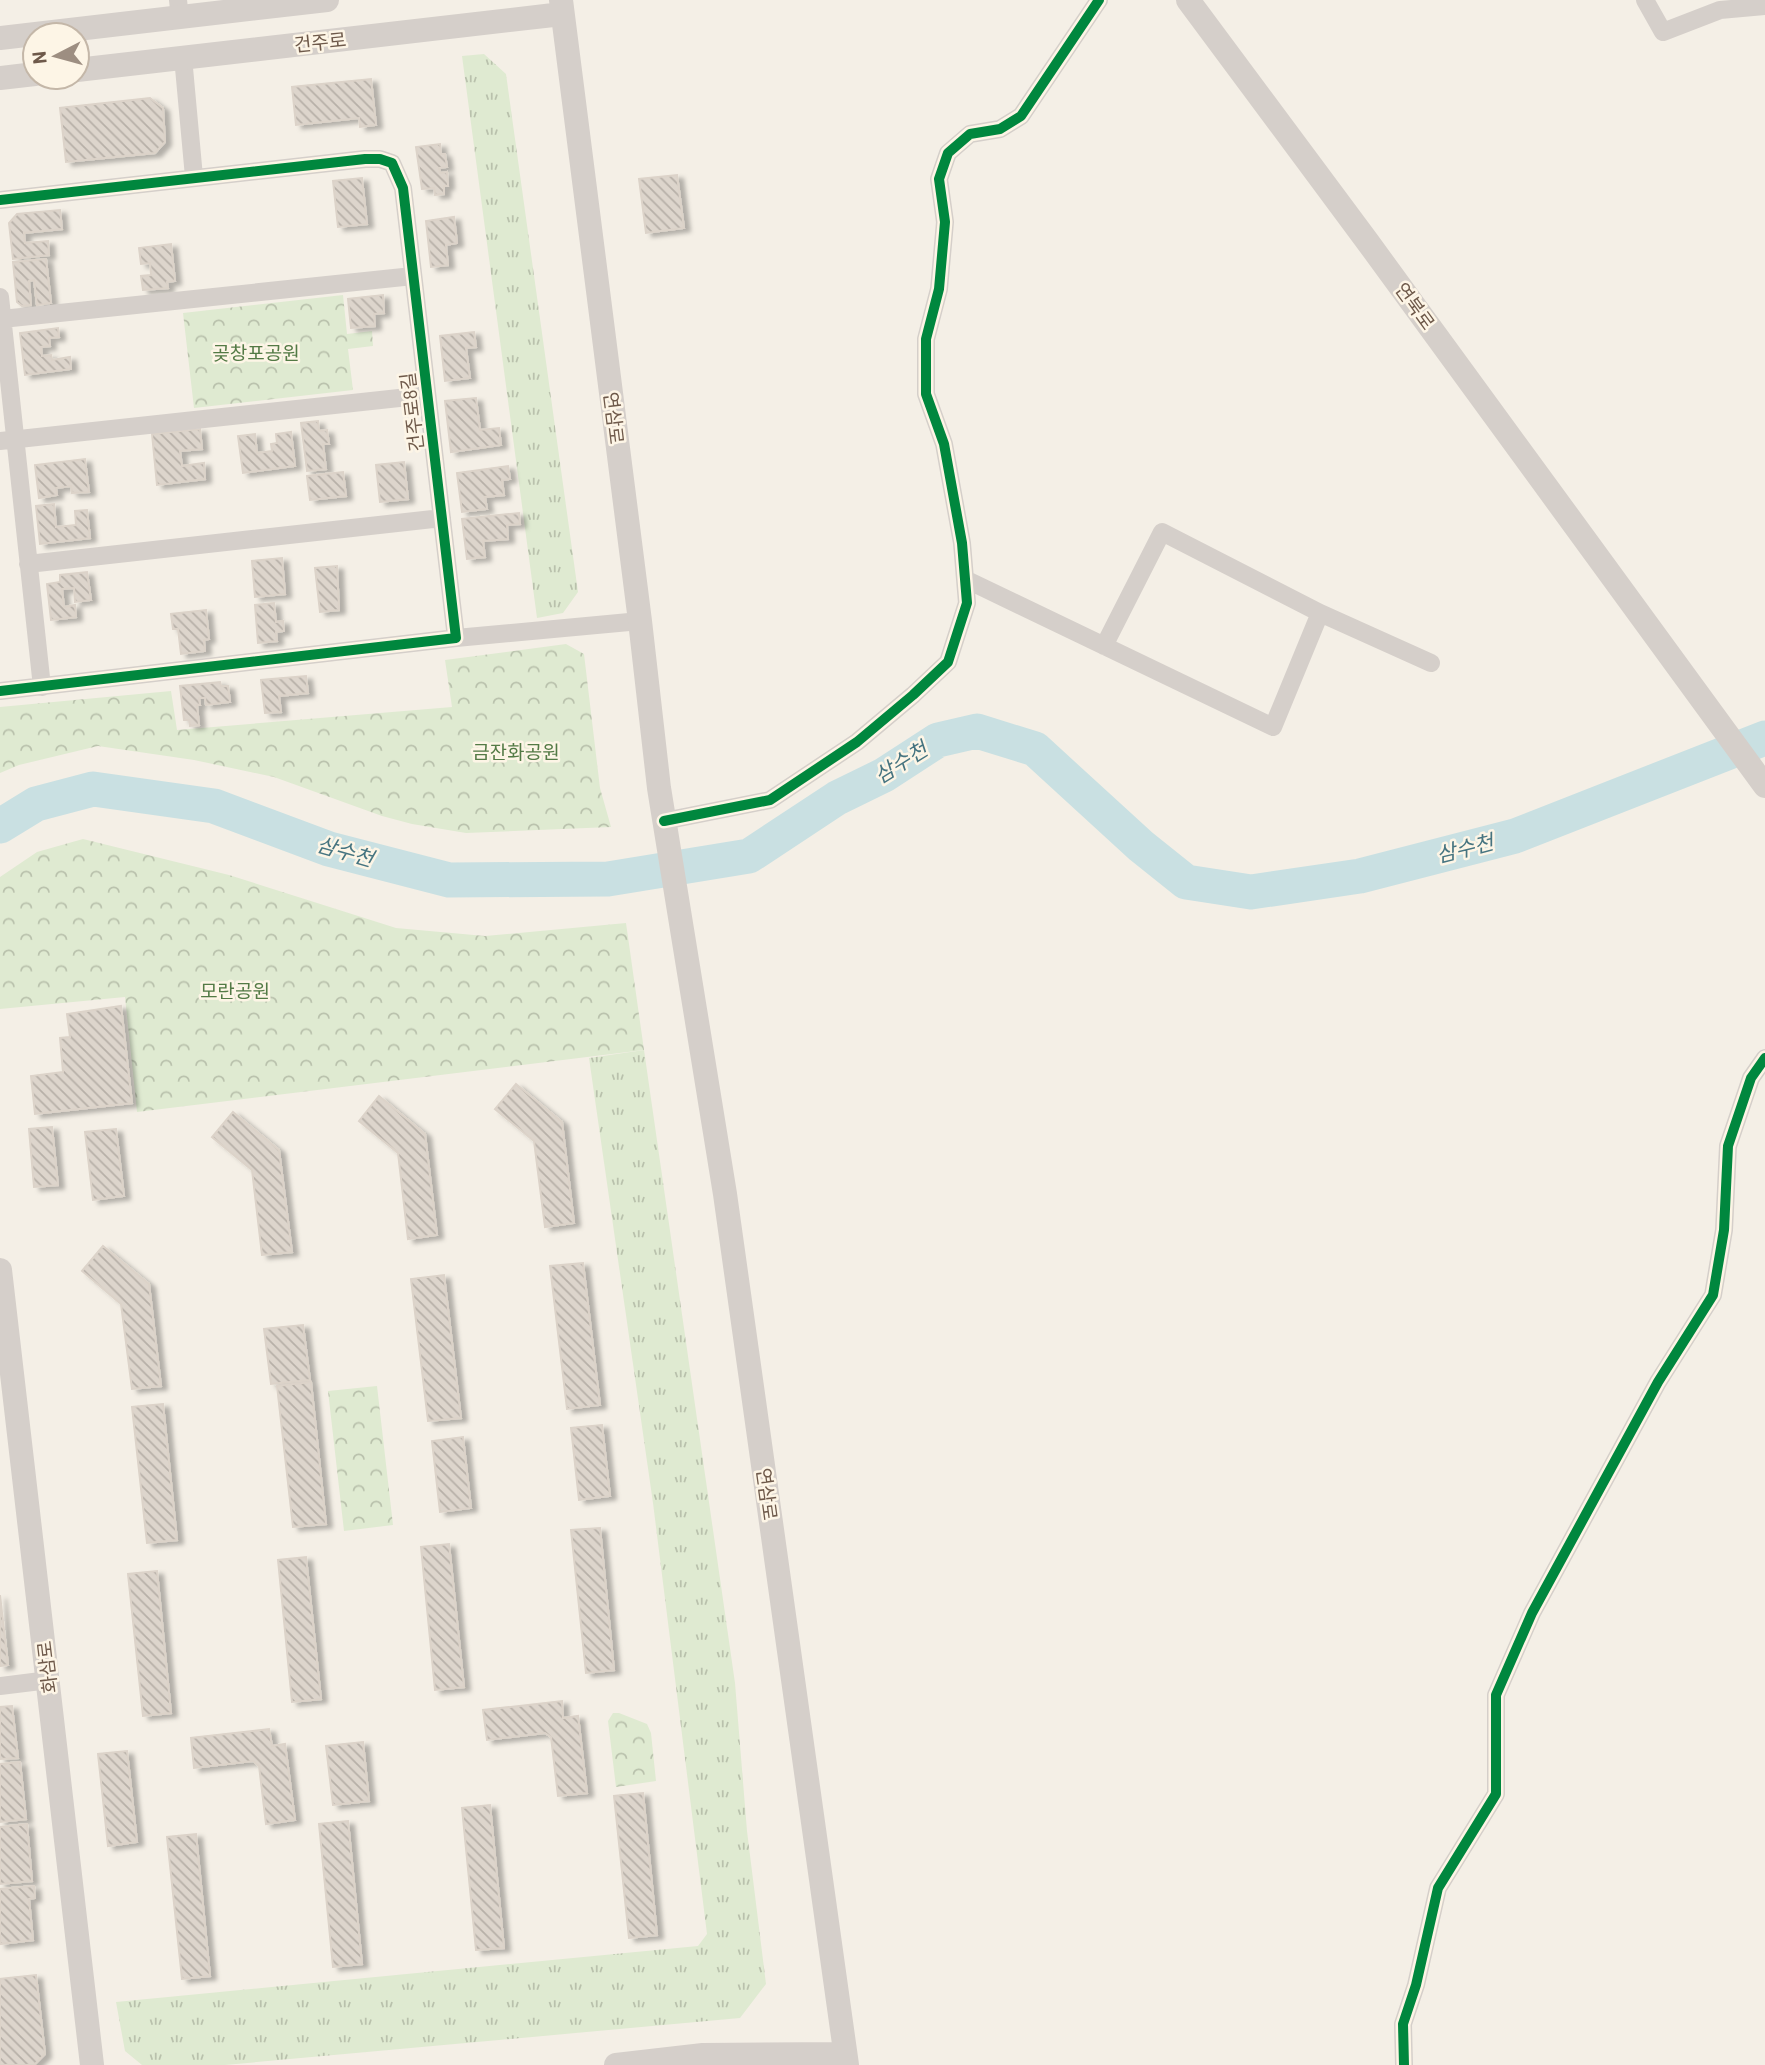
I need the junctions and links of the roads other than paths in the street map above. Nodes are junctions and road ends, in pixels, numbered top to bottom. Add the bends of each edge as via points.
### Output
1 (327, 0) edge
2 (1099, 0) edge
3 (1188, 0) edge
4 (1645, 0) edge
5 (1765, 6) edge
6 (562, 7) edge
7 (179, 9) edge
8 (0, 38) edge
9 (183, 57) junction
10 (91, 67) edge
11 (21, 76) edge
12 (0, 78) edge
13 (194, 177) junction
14 (0, 200) edge
15 (413, 276) junction
16 (0, 297) edge
17 (2, 319) junction
18 (427, 395) junction
19 (7, 440) edge
20 (442, 518) junction
21 (28, 564) junction
22 (965, 579) junction
23 (1320, 613) junction
24 (640, 621) junction
25 (456, 638) junction
26 (1104, 646) junction
27 (1431, 663) dead end
28 (42, 687) junction
29 (0, 691) edge
30 (1765, 786) edge
31 (665, 828) junction
32 (1765, 1058) edge
33 (0, 1270) edge
34 (49, 1680) junction
35 (0, 1686) edge
36 (702, 2060) edge
37 (846, 2060) edge
38 (93, 2065) edge
39 (616, 2065) edge
40 (1404, 2065) edge

1 - 7 main road
2 - 22 street via 1021,116 1000,129 970,134 947,153 939,179 945,222 939,289 926,339 926,394 944,444
3 - 30 main road, 연북로
4 - 5 street via 1663,32 1720,10
6 - 9 main road, 건주로
6 - 24 main road, 연삼로
7 - 8 main road
9 - 10 main road, 건주로
9 - 13 street
11 - 12 main road
13 - 14 street, 건주로8길
13 - 15 street, 건주로8길 via 387,160 403,188
15 - 17 street
15 - 18 street, 건주로8길
16 - 17 street
17 - 19 street
18 - 19 street, 건주로8길
18 - 20 street, 건주로8길
19 - 21 street
20 - 21 street
20 - 25 street, 건주로8길
21 - 28 street
22 - 26 street
22 - 31 street via 967,603 947,662 857,742 770,800
23 - 26 street via 1161,531
23 - 26 street via 1273,727
23 - 27 street
24 - 25 street
24 - 31 main road, 연삼로
25 - 28 street
28 - 29 street
31 - 37 main road, 연삼로 via 725,1194
32 - 40 street via 1751,1078 1728,1146 1724,1230 1713,1295 1658,1382 1552,1576 1496,1695 1496,1794 1438,1888 1404,2024
33 - 34 main road, 화삼로
34 - 35 street
34 - 38 main road, 화삼로
36 - 37 main road
36 - 39 main road

